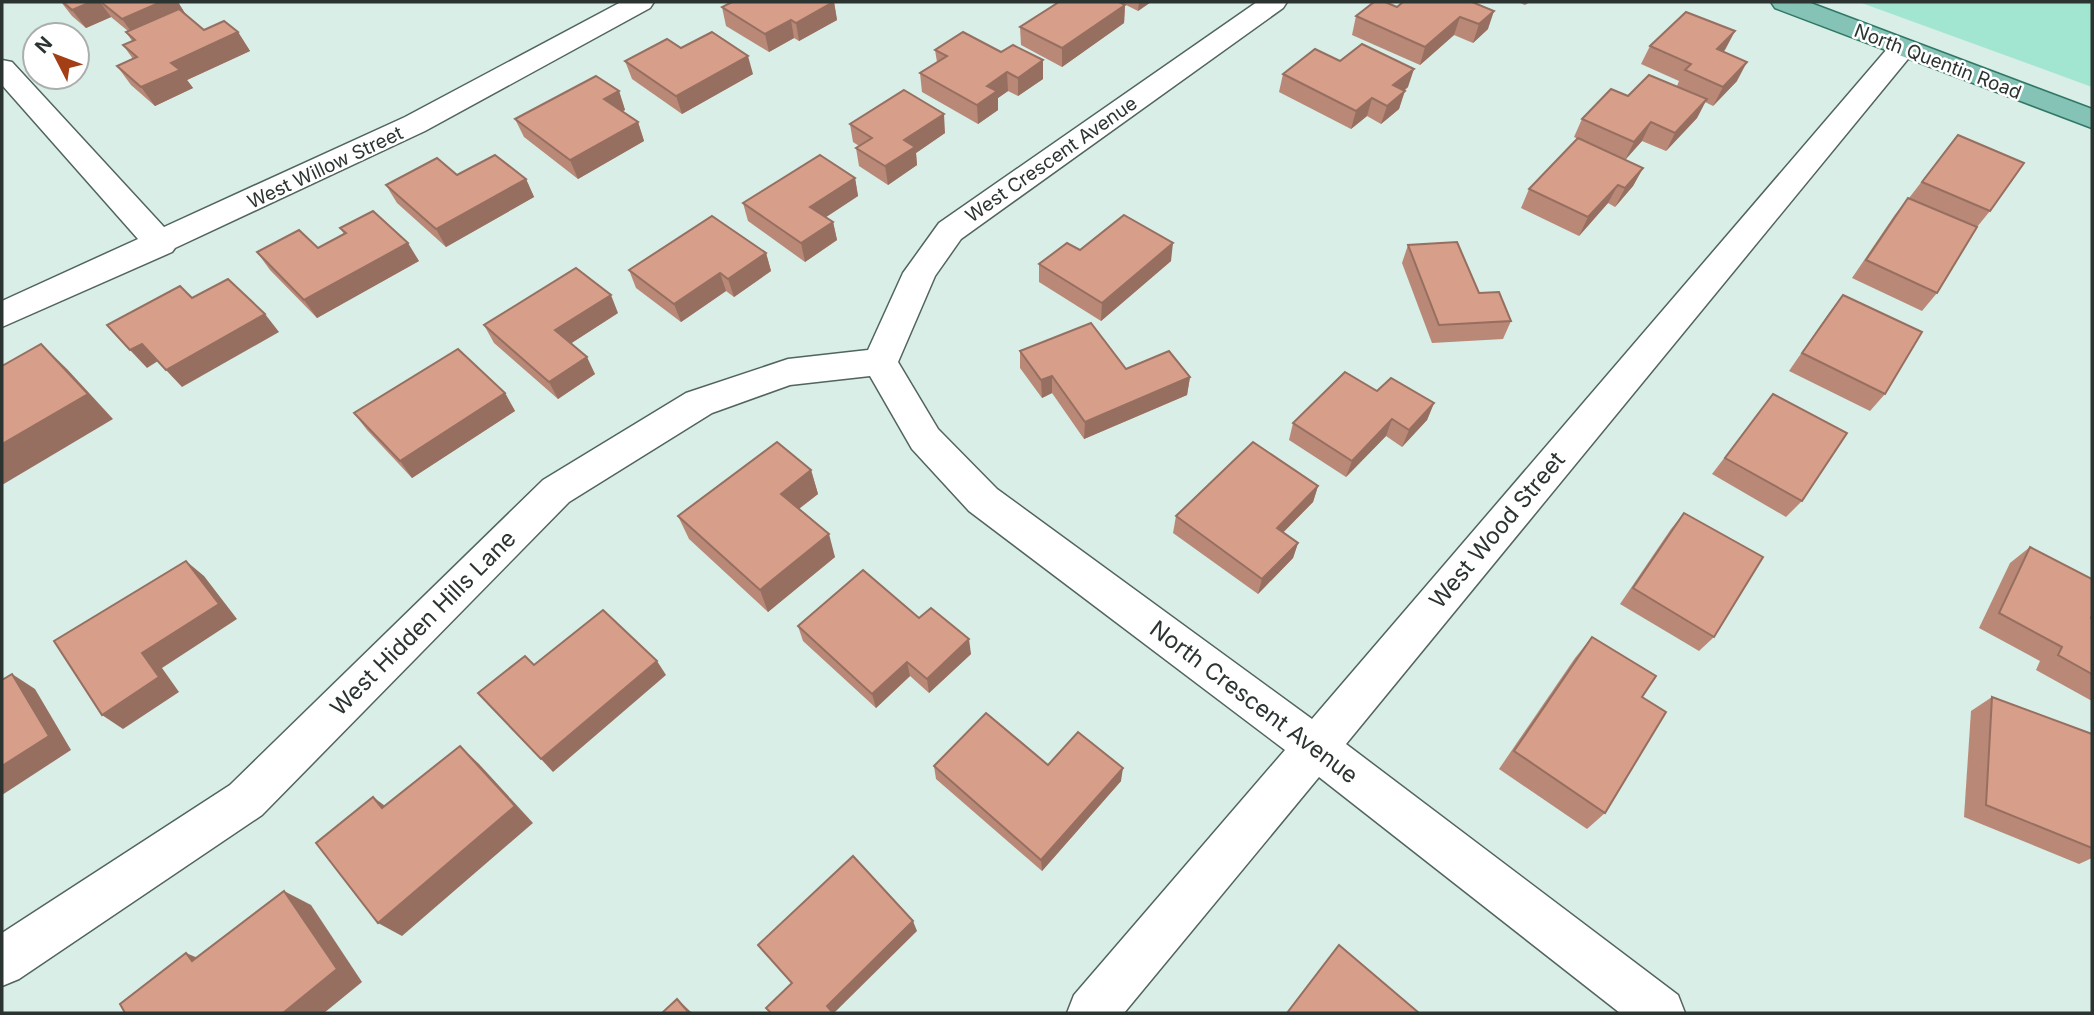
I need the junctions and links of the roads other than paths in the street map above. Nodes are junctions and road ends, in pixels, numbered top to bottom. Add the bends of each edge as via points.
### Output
1 (641, 2) edge
2 (1274, 2) edge
3 (1784, 2) edge
4 (1903, 48) junction
5 (2, 68) edge
6 (2092, 119) edge
7 (161, 244) junction
8 (2, 314) edge
9 (880, 362) junction
10 (1315, 747) junction
11 (2, 962) edge
12 (1092, 1013) edge
13 (1660, 1013) edge

1 - 7 street, West Willow Street via 415,124
2 - 9 street, West Crescent Avenue via 950,231 920,273
3 - 4 main road, North Quentin Road
4 - 6 main road, North Quentin Road
4 - 10 street, West Wood Street
5 - 7 street
7 - 8 street, West Willow Street
9 - 10 street, North Crescent Avenue via 925,439 983,500
9 - 11 street, West Hidden Hills Lane via 788,372 699,403 556,491 247,800
10 - 12 street, West Wood Street
10 - 13 street, North Crescent Avenue

